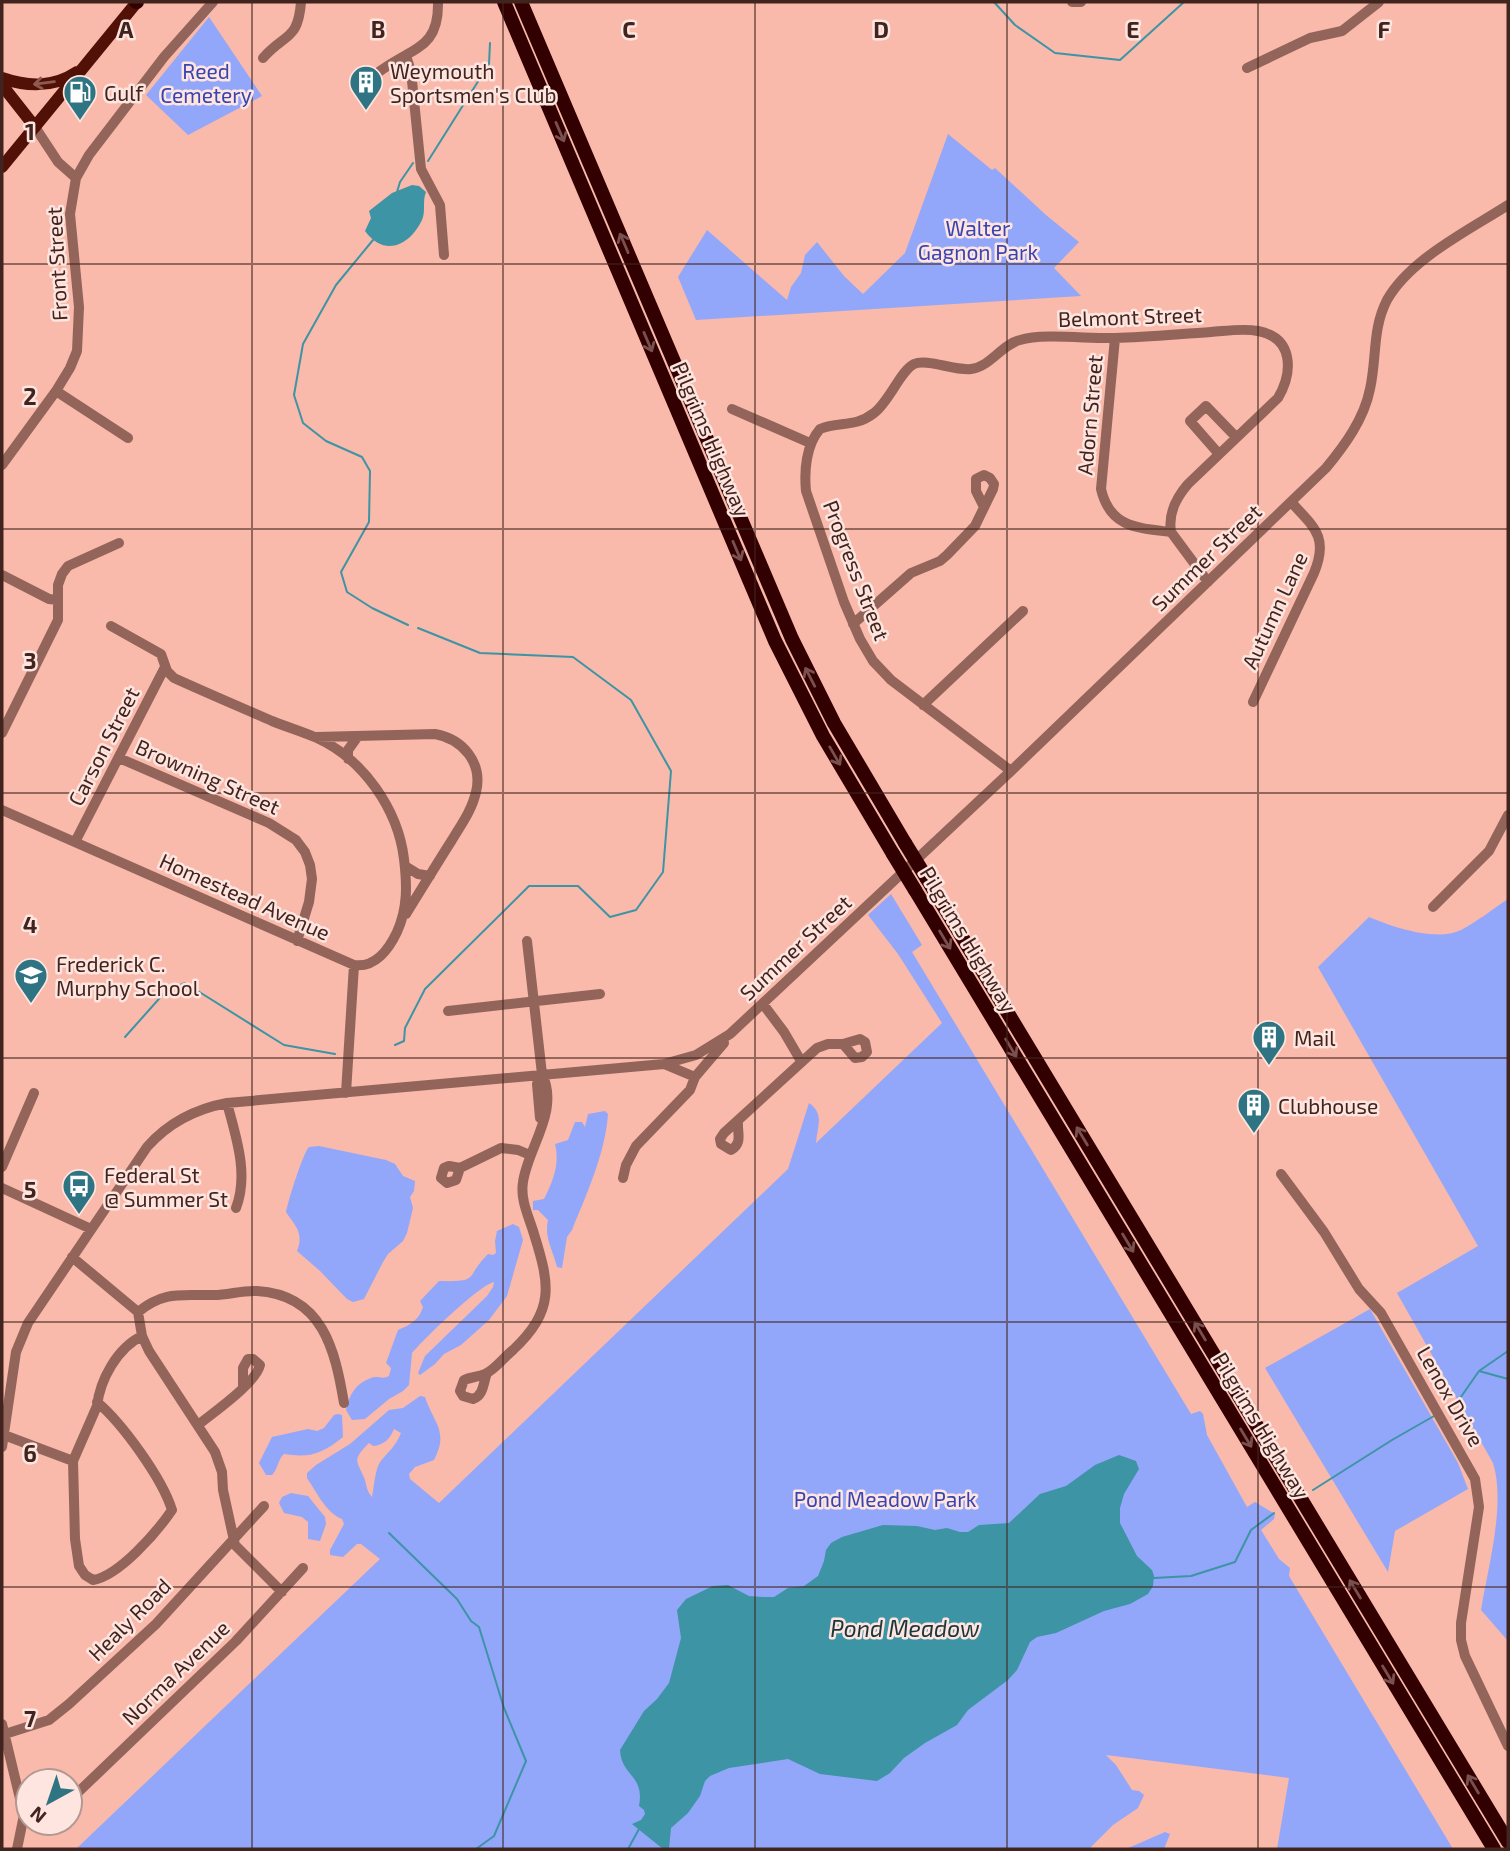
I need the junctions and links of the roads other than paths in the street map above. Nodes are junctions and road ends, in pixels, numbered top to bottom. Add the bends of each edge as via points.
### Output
1 (137, 2) edge
2 (213, 2) edge
3 (301, 2) edge
4 (438, 2) edge
5 (503, 2) edge
6 (522, 2) edge
7 (1072, 2) edge
8 (1081, 2) edge
9 (1379, 2) edge
10 (406, 56) junction
11 (263, 58) dead end
12 (83, 68) junction
13 (1247, 68) dead end
14 (2, 78) edge
15 (2, 85) edge
16 (361, 87) dead end
17 (35, 127) junction
18 (2, 167) edge
19 (76, 178) junction
20 (1508, 205) edge
21 (444, 255) dead end
22 (1115, 338) junction
23 (56, 391) junction
24 (732, 409) dead end
25 (1236, 437) junction
26 (128, 438) dead end
27 (810, 443) junction
28 (1218, 453) junction
29 (2, 465) edge
30 (1291, 502) junction
31 (984, 507) dead end
32 (1171, 532) junction
33 (119, 543) dead end
34 (2, 575) edge
35 (1208, 582) junction
36 (58, 600) junction
37 (1023, 611) dead end
38 (853, 624) junction
39 (111, 626) dead end
40 (165, 667) junction
41 (1252, 702) dead end
42 (923, 705) junction
43 (2, 733) edge
44 (358, 736) junction
45 (315, 737) junction
46 (119, 758) junction
47 (348, 760) junction
48 (1011, 771) junction
49 (2, 810) edge
50 (1508, 815) edge
51 (75, 842) junction
52 (405, 866) junction
53 (430, 876) junction
54 (1433, 907) dead end
55 (402, 921) junction
56 (297, 941) junction
57 (527, 941) dead end
58 (354, 965) junction
59 (600, 994) dead end
60 (533, 1001) junction
61 (763, 1004) junction
62 (448, 1011) dead end
63 (730, 1034) junction
64 (843, 1044) dead end
65 (800, 1061) junction
66 (664, 1064) junction
67 (542, 1074) junction
68 (695, 1077) junction
69 (34, 1093) dead end
70 (346, 1094) junction
71 (228, 1103) junction
72 (738, 1121) dead end
73 (530, 1155) junction
74 (2, 1167) edge
75 (460, 1168) dead end
76 (1283, 1172) dead end
77 (623, 1178) dead end
78 (2, 1188) edge
79 (236, 1208) dead end
80 (90, 1229) junction
81 (72, 1257) junction
82 (138, 1312) junction
83 (142, 1336) junction
84 (487, 1373) dead end
85 (6, 1384) edge
86 (243, 1386) dead end
87 (97, 1402) junction
88 (344, 1403) dead end
89 (198, 1425) junction
90 (4, 1435) junction
91 (2, 1447) edge
92 (73, 1461) junction
93 (264, 1506) dead end
94 (234, 1538) junction
95 (303, 1569) dead end
96 (282, 1592) junction
97 (1482, 1683) junction
98 (3, 1729) edge
99 (1508, 1731) edge
100 (1508, 1746) edge
101 (14, 1770) edge
102 (84, 1787) edge
103 (1508, 1842) edge
104 (1494, 1849) edge

1 - 12 main road
2 - 19 street, Front Street via 164,57
3 - 11 street via 295,31
4 - 10 street via 432,35
5 -> 104 highway, Pilgrims Highway, bridge via 775,641 823,736
103 -> 6 highway, Pilgrims Highway, bridge via 845,743 801,660
7 - 8 street
9 - 13 street via 1342,31 1310,38
10 - 16 street
10 - 21 street via 421,169 440,205
12 -> 14 main road via 59,81 38,85
12 - 17 main road
15 - 17 main road
17 - 18 main road
17 - 19 street via 57,160
19 - 23 street, Front Street via 70,214 79,339 72,364
20 - 30 street, Summer Street via 1414,268 1395,288 1376,328 1370,389 1357,423 1338,453
22 - 25 street, Belmont Street via 1248,330 1271,335 1285,350 1286,384 1278,398
22 - 27 street, Belmont Street via 1023,339 973,369 915,363 876,412 856,424 820,429
22 - 32 street, Adorn Street via 1101,489 1104,501 1109,511 1128,525
23 - 26 street
23 - 29 street, Front Street
24 - 27 street
25 - 28 street, Belmont Street
25 - 28 street via 1206,406 1197,412 1191,421
27 - 38 street, Progress Street via 806,491
28 - 32 street, Belmont Street via 1180,493 1172,509
30 - 35 street, Summer Street
30 - 41 street, Autumn Lane via 1316,531 1322,551
31 - 38 street via 970,532 947,555 911,573
32 - 35 street
33 - 36 street via 64,569
34 - 36 street
35 - 48 street, Summer Street
36 - 43 street via 58,620
37 - 42 street
38 - 42 street, Progress Street via 883,673
39 - 40 street via 156,650
40 - 45 street via 174,678
40 - 46 street, Carson Street
42 - 48 street, Progress Street
44 - 45 street
44 - 47 street via 348,750
44 - 53 street via 443,736 458,743 474,761 478,783 473,802
45 - 47 street
46 - 51 street, Carson Street
46 - 56 street, Browning Street via 269,823 296,840 305,852 312,879
47 - 52 street via 374,785 393,815
48 - 61 street, Summer Street
49 - 51 street, Homestead Avenue
50 - 54 street via 1489,851
51 - 56 street, Homestead Avenue
52 - 53 street
52 - 55 street
53 - 55 street
55 - 58 street via 380,957
56 - 58 street, Homestead Avenue
57 - 60 street
58 - 70 street
59 - 60 street
60 - 62 street
60 - 67 street
61 - 63 street, Summer Street
61 - 65 street
63 - 66 street, Summer Street via 696,1055
63 - 68 street
64 - 65 street via 823,1045
65 - 72 street
66 - 67 street, Summer Street
66 - 68 street
67 - 70 street, Summer Street
67 - 73 street via 548,1097
68 - 77 street via 690,1090 632,1153
69 - 74 street
70 - 71 street, Summer Street
71 - 79 street via 242,1185
71 - 80 street, Summer Street via 185,1116 155,1138
73 - 75 street via 501,1148
73 - 84 street via 523,1198 545,1269 547,1297 530,1333
76 - 97 street, Lenox Drive via 1386,1309 1470,1462 1479,1493 1480,1524 1460,1629 1462,1644
78 - 80 street
80 - 81 street, Summer Street
81 - 82 street
81 - 85 street, Summer Street via 23,1332
82 - 83 street
82 - 88 street via 158,1298 178,1294 253,1291 287,1298 306,1310 326,1334 336,1357
83 - 87 street via 124,1348 106,1376
83 - 89 street
85 - 90 street, Summer Street
86 - 89 street
87 - 92 street
87 - 92 street via 119,1423 172,1510 136,1552 102,1579 93,1580 79,1566
89 - 94 street via 222,1472
90 - 91 street, Summer Street
90 - 92 street
93 - 94 street, Healy Road
94 - 96 street via 240,1552
94 - 98 street, Healy Road via 156,1624 69,1704 49,1720
95 - 96 street, Norma Avenue
96 - 102 street, Norma Avenue
97 - 99 street, Lenox Drive
97 - 100 street, Lenox Drive
98 - 101 street

